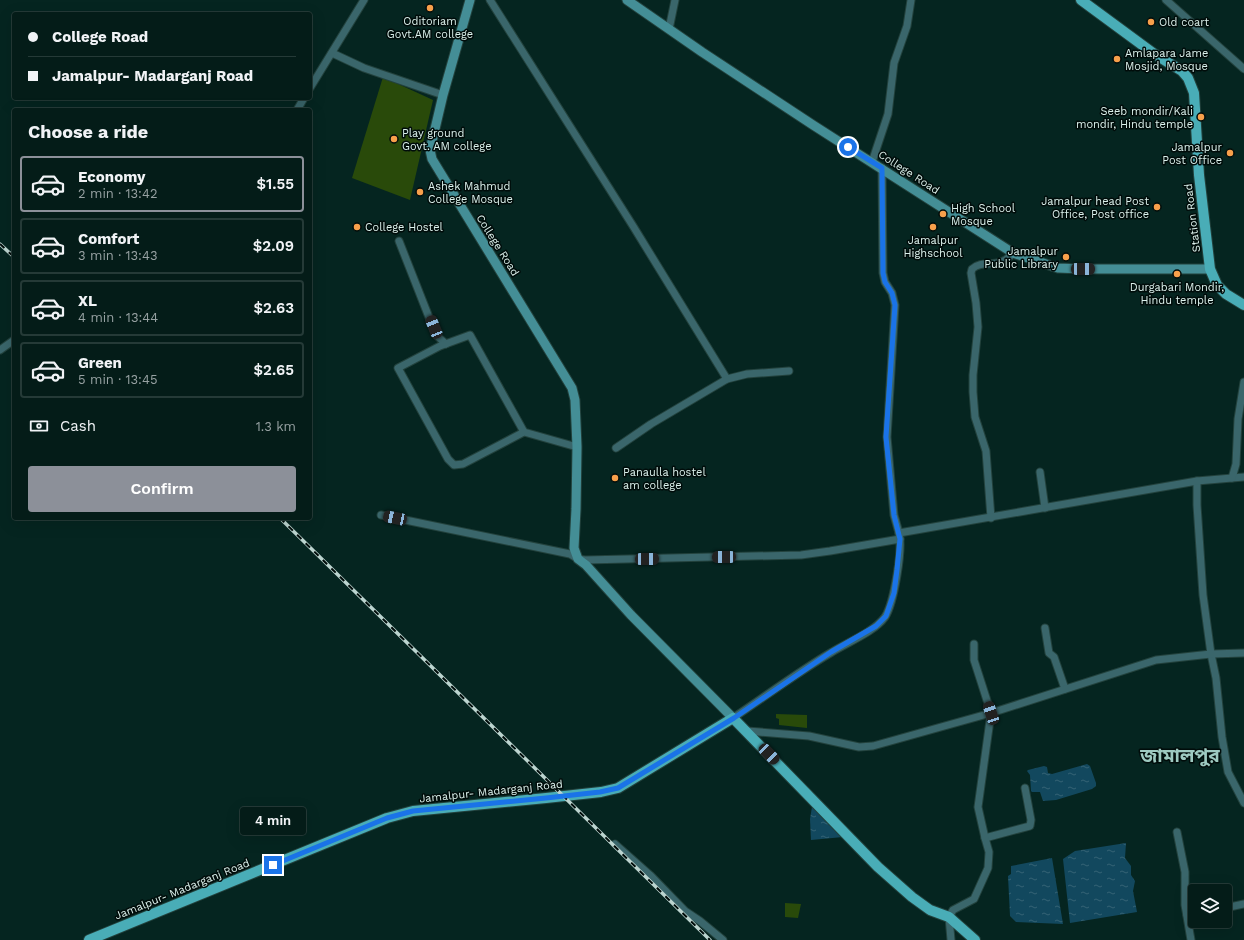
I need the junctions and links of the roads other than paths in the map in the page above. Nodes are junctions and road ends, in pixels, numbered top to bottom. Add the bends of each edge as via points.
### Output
1 (364, 0) edge
2 (470, 0) edge
3 (490, 0) edge
4 (627, 0) edge
5 (675, 0) edge
6 (912, 0) edge
7 (1081, 0) edge
8 (1166, 0) edge
9 (669, 29) junction
10 (332, 53) junction
11 (1244, 70) edge
12 (312, 85) edge
13 (443, 95) junction
14 (872, 162) junction
15 (882, 168) junction
16 (398, 241) dead end
17 (1013, 253) junction
18 (1210, 269) junction
19 (1244, 305) edge
20 (436, 335) junction
21 (12, 341) edge
22 (446, 344) junction
23 (434, 349) junction
24 (0, 350) edge
25 (789, 371) dead end
26 (727, 379) junction
27 (1244, 382) edge
28 (524, 432) junction
29 (577, 447) junction
30 (616, 448) dead end
31 (1040, 472) dead end
32 (1244, 477) edge
33 (1232, 478) junction
34 (1197, 482) junction
35 (1045, 508) junction
36 (381, 515) dead end
37 (991, 518) junction
38 (899, 536) junction
39 (578, 559) junction
40 (1045, 628) dead end
41 (974, 644) dead end
42 (1244, 653) edge
43 (1210, 654) junction
44 (1065, 689) junction
45 (991, 713) junction
46 (734, 718) junction
47 (747, 731) junction
48 (1025, 788) dead end
49 (1244, 803) edge
50 (1177, 832) dead end
51 (984, 838) junction
52 (615, 844) dead end
53 (1244, 904) edge
54 (1232, 907) edge
55 (1187, 915) joint
56 (949, 917) junction
57 (89, 940) edge
58 (723, 940) edge
59 (951, 940) edge
60 (975, 940) edge
61 (1191, 940) edge

1 - 10 street
2 - 13 main road, College Road
3 - 26 street
4 - 9 main road, College Road
5 - 9 street
6 - 14 street via 907,26 894,63 888,114
7 - 18 main road, Station Road via 1153,54 1182,71 1192,84
8 - 11 street
9 - 14 main road, College Road
10 - 12 street
10 - 13 street via 364,68
13 - 29 main road, College Road via 430,150 432,159 572,388
14 - 15 main road, College Road
15 - 17 main road, College Road
15 - 38 street via 883,273 895,305 886,437 894,515
16 - 20 street
17 - 18 main road, College Road via 1058,268
17 - 37 street via 1006,261 977,266 971,273 978,327 972,392 975,418 986,451
18 - 19 main road, Station Road via 1217,285
20 - 22 street
20 - 23 street
21 - 24 street
22 - 23 street
22 - 28 street via 470,335
23 - 28 street via 398,368 448,459 454,465 463,464
25 - 26 street via 747,374
26 - 30 street
27 - 33 street via 1238,419 1236,464
28 - 29 street
29 - 39 main road, College Road via 574,548
31 - 35 street
32 - 33 street
33 - 34 street
34 - 35 street
34 - 43 street via 1203,595
35 - 37 street
36 - 39 street via 570,554
37 - 38 street
38 - 39 street via 801,555
38 - 46 street via 894,593 886,616 876,626 831,652
39 - 46 main road
40 - 44 street via 1049,653 1054,657
41 - 45 street via 974,660
42 - 43 street
43 - 44 street via 1156,660
43 - 49 street via 1216,678 1228,772
44 - 45 street
45 - 47 street via 873,746 859,747 809,736
45 - 51 street via 978,807
46 - 47 main road
46 - 57 main road, Jamalpur- Madarganj Road via 618,788 400,814
47 - 56 main road via 878,867 930,910
48 - 51 street via 1032,820 1030,826
50 - 55 street via 1185,872
51 - 56 street via 989,852 988,868 974,899 954,910
52 - 58 street via 650,875 684,911
53 - 54 street
55 - 61 street
56 - 59 street
56 - 60 main road

